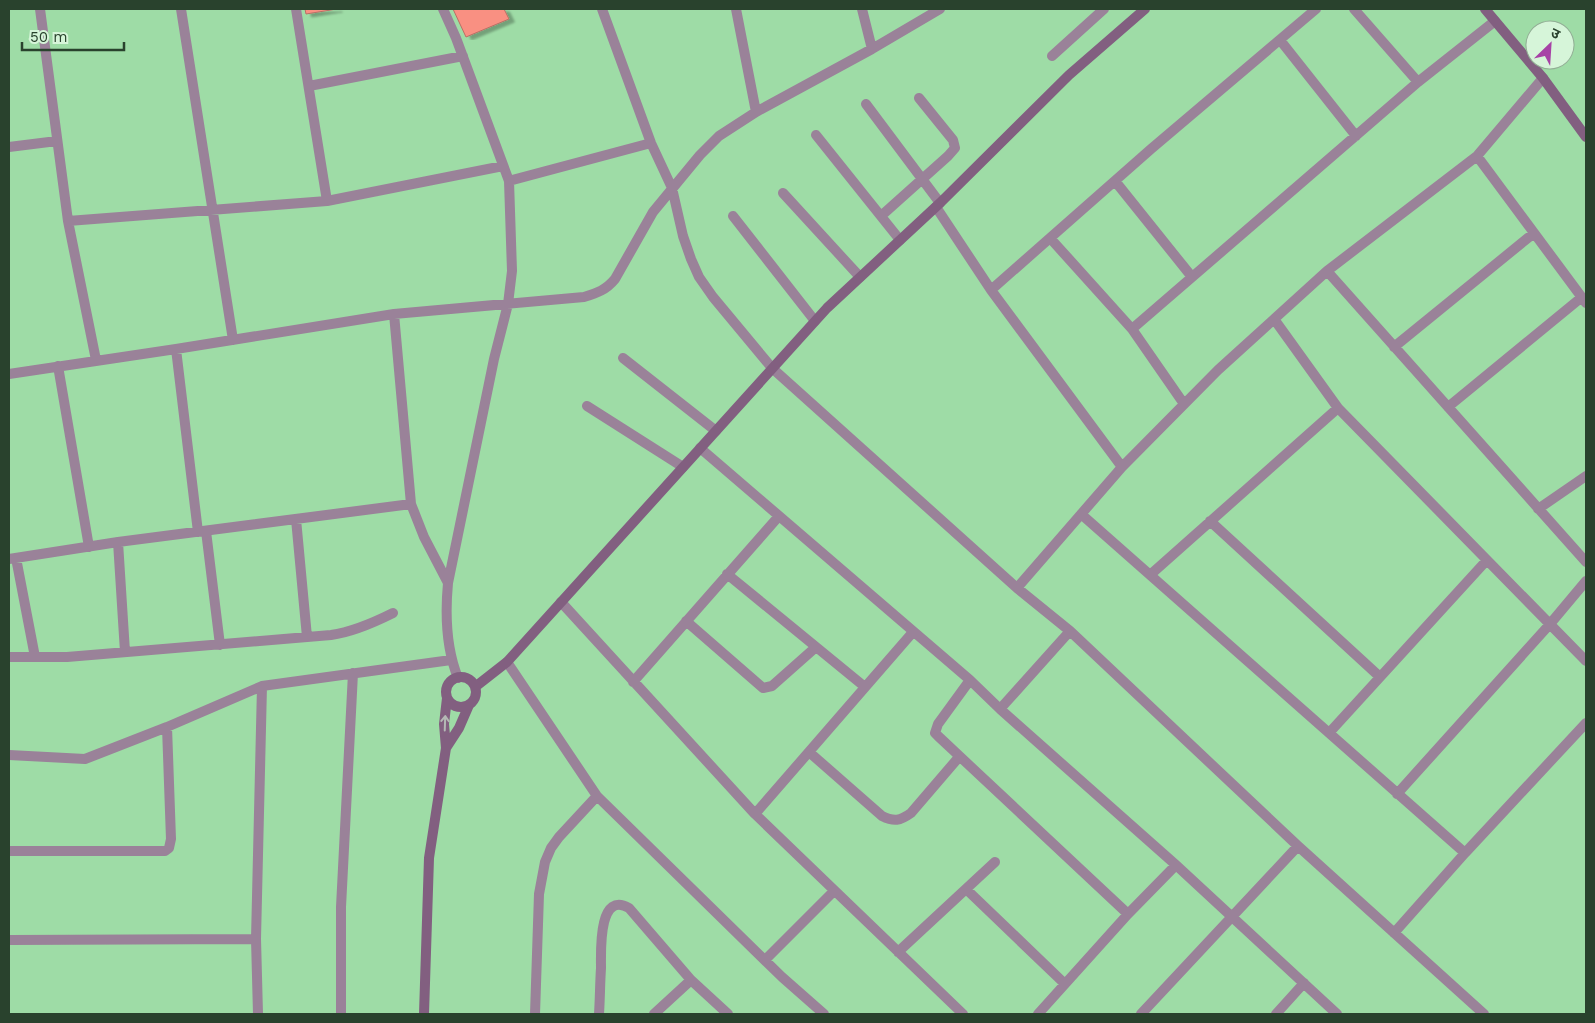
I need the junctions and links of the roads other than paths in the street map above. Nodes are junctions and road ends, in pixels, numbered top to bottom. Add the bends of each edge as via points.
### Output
1 (40, 9) edge
2 (181, 9) edge
3 (296, 9) edge
4 (443, 9) edge
5 (602, 9) edge
6 (736, 9) edge
7 (862, 9) edge
8 (940, 9) edge
9 (1104, 9) edge
10 (1145, 9) edge
11 (1316, 9) edge
12 (1354, 9) edge
13 (1485, 9) edge
14 (1495, 21) junction
15 (1280, 40) junction
16 (872, 49) junction
17 (462, 56) junction
18 (1052, 56) dead end
19 (1543, 78) junction
20 (1418, 82) junction
21 (309, 86) junction
22 (919, 98) dead end
23 (866, 104) dead end
24 (756, 112) junction
25 (816, 135) dead end
26 (1356, 136) junction
27 (1586, 137) edge
28 (57, 140) junction
29 (651, 142) junction
30 (9, 148) edge
31 (1477, 156) junction
32 (503, 166) junction
33 (922, 179) junction
34 (509, 181) junction
35 (1115, 181) junction
36 (672, 188) junction
37 (783, 193) dead end
38 (327, 201) junction
39 (938, 205) junction
40 (213, 210) junction
41 (733, 216) dead end
42 (881, 216) junction
43 (68, 221) junction
44 (1534, 233) junction
45 (1050, 238) junction
46 (900, 240) junction
47 (1327, 271) junction
48 (860, 277) junction
49 (1192, 277) junction
50 (991, 290) junction
51 (1584, 300) edge
52 (508, 304) junction
53 (394, 314) junction
54 (1274, 319) junction
55 (815, 321) junction
56 (1132, 329) junction
57 (233, 340) junction
58 (1394, 347) junction
59 (176, 349) junction
60 (623, 358) dead end
61 (96, 360) junction
62 (58, 366) junction
63 (772, 368) junction
64 (9, 374) edge
65 (1184, 404) junction
66 (586, 406) dead end
67 (1448, 407) junction
68 (1338, 408) junction
69 (716, 431) junction
70 (700, 448) junction
71 (683, 467) junction
72 (1122, 467) junction
73 (1586, 476) edge
74 (411, 504) junction
75 (1538, 508) junction
76 (1081, 514) junction
77 (778, 516) junction
78 (296, 519) junction
79 (1210, 521) junction
80 (202, 531) junction
81 (118, 542) junction
82 (89, 546) junction
83 (12, 558) edge
84 (1487, 560) junction
85 (1586, 562) edge
86 (727, 574) junction
87 (1150, 575) junction
88 (1586, 580) edge
89 (448, 583) junction
90 (1017, 588) junction
91 (561, 602) junction
92 (393, 613) dead end
93 (686, 622) junction
94 (1550, 624) junction
95 (1070, 631) junction
96 (913, 632) junction
97 (307, 636) junction
98 (220, 645) junction
99 (816, 647) junction
100 (125, 652) junction
101 (35, 657) junction
102 (9, 658) edge
103 (451, 660) junction
104 (1586, 661) edge
105 (507, 662) junction
106 (353, 673) junction
107 (1380, 677) junction
108 (458, 678) junction
109 (970, 680) junction
110 (633, 682) junction
111 (262, 686) junction
112 (475, 687) junction
113 (865, 687) junction
114 (447, 698) junction
115 (468, 705) junction
116 (1000, 709) junction
117 (1586, 723) edge
118 (167, 727) junction
119 (1329, 733) junction
120 (446, 748) junction
121 (808, 752) junction
122 (9, 755) edge
123 (959, 757) junction
124 (1397, 794) junction
125 (596, 796) junction
126 (754, 814) junction
127 (1298, 846) junction
128 (9, 851) edge
129 (1465, 853) junction
130 (995, 862) dead end
131 (1176, 865) junction
132 (966, 889) junction
133 (834, 891) junction
134 (1128, 914) junction
135 (1232, 916) junction
136 (1394, 933) junction
137 (256, 939) junction
138 (9, 940) edge
139 (898, 952) junction
140 (765, 960) junction
141 (692, 980) junction
142 (1304, 983) junction
143 (1065, 984) junction
144 (258, 1014) edge
145 (341, 1014) edge
146 (424, 1014) edge
147 (534, 1014) edge
148 (599, 1014) edge
149 (654, 1014) edge
150 (728, 1014) edge
151 (824, 1014) edge
152 (963, 1014) edge
153 (1038, 1014) edge
154 (1141, 1014) edge
155 (1276, 1014) edge
156 (1337, 1014) edge
157 (1484, 1014) edge

1 - 28 street
2 - 40 street
3 - 21 street
4 - 17 street
5 - 29 street
6 - 24 street
7 - 16 street
8 - 16 street
9 - 18 street
10 - 39 street via 1069,75
11 - 15 street
12 - 20 street
13 - 14 street
14 - 19 street
14 - 20 street
15 - 26 street
15 - 35 street
16 - 24 street
17 - 21 street
17 - 32 street
19 - 27 street
19 - 31 street
20 - 26 street
21 - 38 street
22 - 33 street via 955,144 953,152
23 - 33 street
24 - 36 street via 719,136
25 - 42 street
26 - 49 street
28 - 30 street
28 - 43 street
29 - 34 street
29 - 36 street
31 - 44 street
31 - 47 street
32 - 34 street
32 - 38 street
33 - 39 street
33 - 42 street
34 - 52 street via 512,271
35 - 45 street
35 - 49 street
36 - 52 street via 653,212 608,287 584,297
36 - 63 street via 699,277
37 - 48 street
38 - 40 street
39 - 46 street
39 - 50 street
40 - 43 street
40 - 57 street
41 - 55 street
42 - 46 street
43 - 61 street
44 - 51 street
44 - 58 street
45 - 50 street
45 - 56 street
46 - 48 street
47 - 54 street
47 - 58 street
48 - 55 street
49 - 56 street
50 - 72 street
51 - 67 street
52 - 53 street
52 - 89 street
53 - 57 street
53 - 74 street
54 - 65 street
54 - 68 street
55 - 63 street
56 - 65 street
57 - 59 street
58 - 67 street
59 - 61 street
59 - 80 street
60 - 69 street
61 - 62 street
62 - 64 street
62 - 82 street
63 - 69 street
63 - 90 street
65 - 72 street
66 - 71 street
67 - 75 street
68 - 79 street
68 - 84 street
69 - 70 street
70 - 71 street
70 - 77 street
71 - 91 street
72 - 76 street
73 - 75 street
74 - 78 street
74 - 89 street
75 - 85 street
76 - 87 street
76 - 90 street
77 - 86 street
77 - 96 street
78 - 80 street
78 - 97 street
79 - 87 street
79 - 107 street
80 - 81 street
80 - 98 street
81 - 82 street
81 - 100 street
82 - 83 street
83 - 101 street
84 - 94 street
84 - 107 street
86 - 93 street
86 - 99 street
87 - 119 street
88 - 94 street
89 - 103 street via 446,608
90 - 95 street
91 - 105 street
91 - 110 street
92 - 97 street via 343,633
93 - 99 street via 763,688 772,686
93 - 110 street
94 - 104 street
94 - 124 street
95 - 116 street
95 - 127 street
96 - 109 street
96 - 113 street
97 - 98 street
98 - 100 street
99 - 113 street
100 - 101 street
101 - 102 street
103 - 106 street
103 - 108 street
105 - 112 street
105 - 125 street
106 - 111 street
106 - 145 street via 341,906
107 - 119 street
108 - 112 street via 466,678
108 - 114 street via 448,685
109 - 116 street
109 - 123 street via 935,733
110 - 126 street
111 - 118 street
111 - 137 street
112 - 115 street via 475,697
113 - 121 street
114 - 115 street via 455,706
120 -> 114 street
115 - 120 street
116 - 131 street
117 - 129 street
118 - 122 street via 85,759
118 - 128 street via 171,839 165,851
119 - 124 street
120 - 146 street via 430,858
121 - 123 street via 882,816 896,821 911,813
121 - 126 street
123 - 134 street
124 - 129 street
125 - 140 street
125 - 147 street via 559,837 545,862 539,894
126 - 133 street
127 - 135 street
127 - 136 street
129 - 136 street
130 - 132 street
131 - 134 street
131 - 135 street
132 - 139 street
132 - 143 street
133 - 139 street
133 - 140 street
134 - 143 street
135 - 142 street
135 - 154 street
136 - 157 street
137 - 138 street
137 - 144 street
139 - 152 street
140 - 151 street
141 - 148 street via 628,908 616,904 607,914 602,929
141 - 149 street
141 - 150 street
142 - 155 street
142 - 156 street
143 - 153 street

